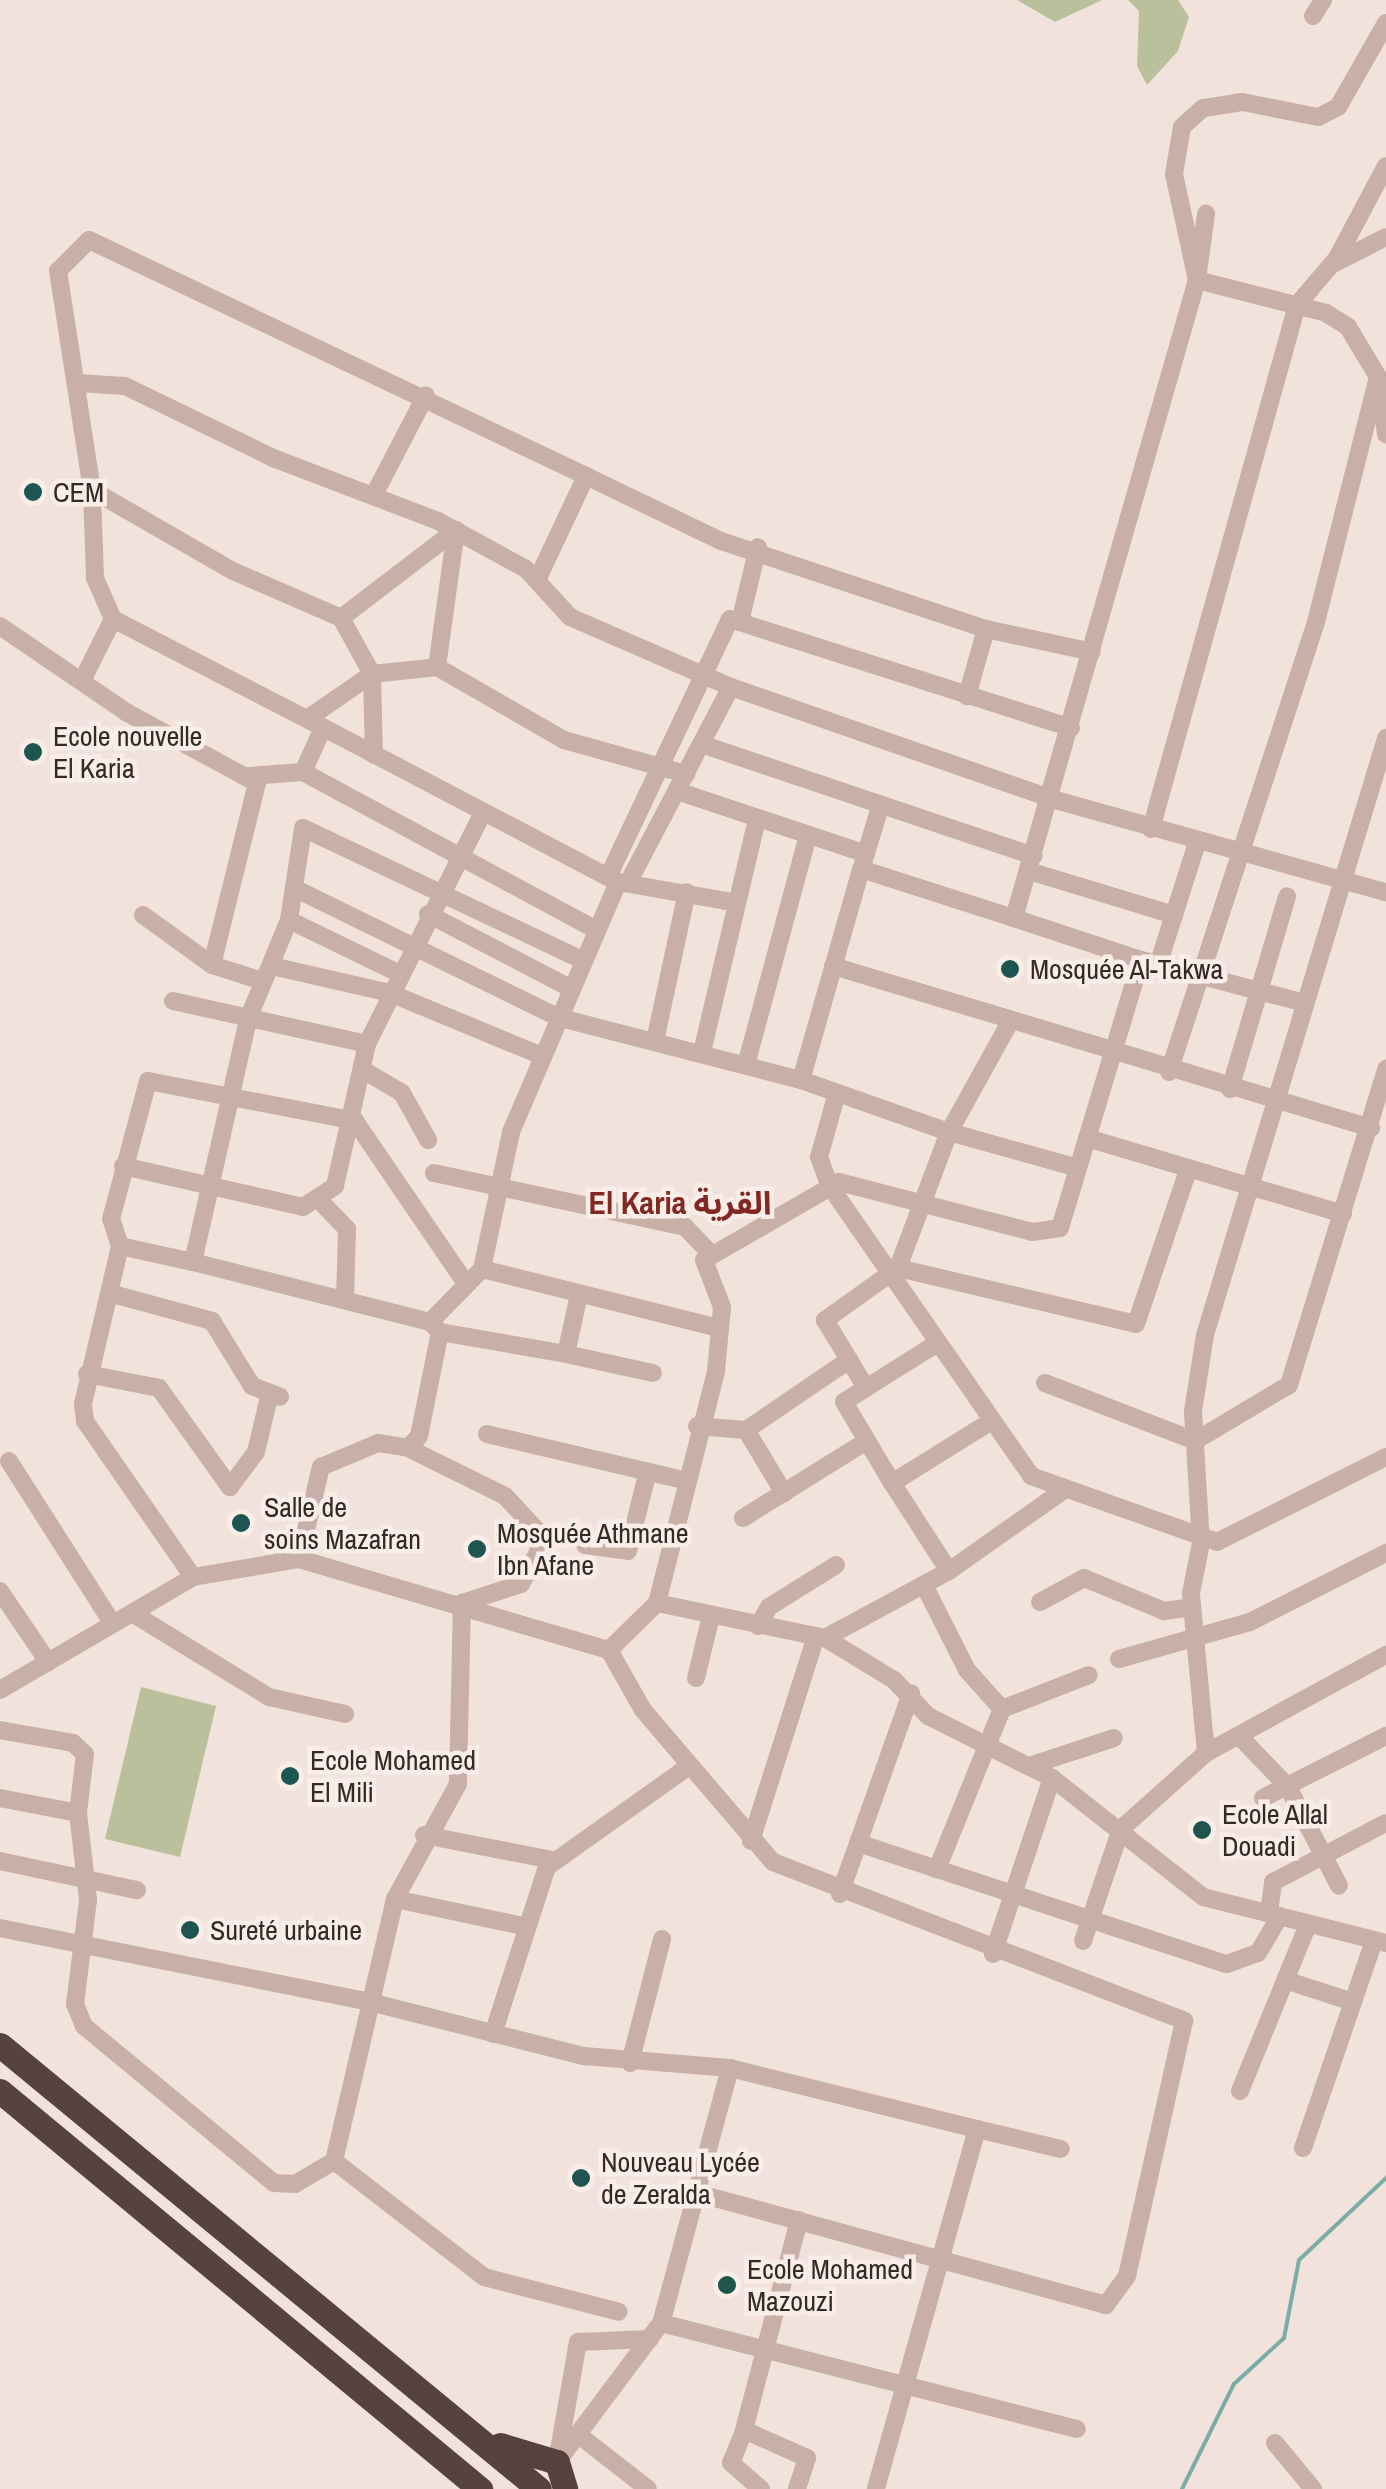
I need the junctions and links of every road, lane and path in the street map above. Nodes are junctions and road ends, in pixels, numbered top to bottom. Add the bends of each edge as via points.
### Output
1 (1323, 0) edge
2 (1312, 16) dead end
3 (1386, 23) edge
4 (1386, 166) edge
5 (1206, 214) dead end
6 (1386, 236) edge
7 (1332, 265) junction
8 (1197, 280) junction
9 (1297, 305) junction
10 (1378, 377) junction
11 (77, 382) junction
12 (426, 395) junction
13 (1386, 434) edge
14 (586, 476) junction
15 (92, 490) junction
16 (375, 493) junction
17 (456, 530) junction
18 (758, 547) junction
19 (537, 580) junction
20 (342, 618) junction
21 (113, 619) junction
22 (740, 622) junction
23 (0, 626) edge
24 (986, 629) junction
25 (1092, 652) junction
26 (437, 667) junction
27 (372, 674) junction
28 (708, 674) junction
29 (84, 679) junction
30 (731, 686) junction
31 (967, 696) junction
32 (315, 724) junction
33 (1071, 728) junction
34 (1386, 738) edge
35 (702, 744) junction
36 (374, 754) junction
37 (663, 767) junction
38 (303, 772) junction
39 (249, 776) junction
40 (681, 783) junction
41 (1052, 799) junction
42 (880, 807) junction
43 (483, 812) junction
44 (757, 819) junction
45 (1151, 829) junction
46 (808, 836) junction
47 (1198, 840) junction
48 (1237, 852) junction
49 (458, 855) junction
50 (863, 861) junction
51 (1031, 864) junction
52 (1339, 879) junction
53 (618, 880) junction
54 (294, 888) junction
55 (440, 888) junction
56 (687, 892) junction
57 (1386, 892) edge
58 (1287, 896) dead end
59 (731, 902) junction
60 (428, 914) junction
61 (144, 915) dead end
62 (1174, 915) junction
63 (1014, 918) junction
64 (290, 920) junction
65 (594, 928) junction
66 (412, 942) junction
67 (580, 960) junction
68 (1150, 962) junction
69 (212, 965) junction
70 (834, 966) junction
71 (276, 967) junction
72 (396, 972) junction
73 (1197, 974) junction
74 (262, 981) junction
75 (568, 987) junction
76 (1256, 990) junction
77 (390, 993) junction
78 (173, 1001) dead end
79 (1305, 1003) junction
80 (557, 1016) junction
81 (248, 1019) junction
82 (1010, 1022) junction
83 (656, 1041) junction
84 (367, 1044) junction
85 (702, 1052) junction
86 (540, 1055) junction
87 (1112, 1055) junction
88 (746, 1065) junction
89 (362, 1070) junction
90 (1386, 1070) edge
91 (1169, 1072) junction
92 (801, 1080) junction
93 (1230, 1089) junction
94 (837, 1093) junction
95 (232, 1095) junction
96 (1274, 1104) junction
97 (354, 1121) junction
98 (1370, 1128) junction
99 (949, 1132) junction
100 (1087, 1138) junction
101 (428, 1140) dead end
102 (123, 1166) junction
103 (1078, 1168) junction
104 (1188, 1170) junction
105 (434, 1173) dead end
106 (829, 1185) junction
107 (211, 1186) junction
108 (335, 1186) junction
109 (500, 1186) junction
110 (1255, 1188) junction
111 (317, 1198) junction
112 (918, 1206) junction
113 (335, 1212) junction
114 (1343, 1214) junction
115 (120, 1246) junction
116 (712, 1255) junction
117 (192, 1262) junction
118 (482, 1269) junction
119 (894, 1271) junction
120 (465, 1282) junction
121 (109, 1292) junction
122 (345, 1299) junction
123 (578, 1299) junction
124 (435, 1327) junction
125 (718, 1328) junction
126 (936, 1344) junction
127 (566, 1354) junction
128 (848, 1360) junction
129 (654, 1373) dead end
130 (87, 1374) junction
131 (1045, 1383) dead end
132 (866, 1388) junction
133 (990, 1422) junction
134 (697, 1426) junction
135 (746, 1430) junction
136 (487, 1434) dead end
137 (1194, 1440) junction
138 (865, 1442) junction
139 (408, 1448) junction
140 (1386, 1457) edge
141 (8, 1461) dead end
142 (648, 1471) junction
143 (687, 1481) junction
144 (892, 1483) junction
145 (1061, 1492) junction
146 (784, 1493) junction
147 (743, 1518) dead end
148 (1201, 1543) junction
149 (584, 1546) dead end
150 (1386, 1553) edge
151 (299, 1559) junction
152 (836, 1565) dead end
153 (949, 1571) junction
154 (192, 1576) junction
155 (924, 1586) junction
156 (0, 1592) edge
157 (1040, 1602) dead end
158 (657, 1603) junction
159 (462, 1604) junction
160 (1192, 1606) junction
161 (132, 1613) junction
162 (710, 1620) junction
163 (113, 1624) junction
164 (758, 1626) junction
165 (821, 1637) junction
166 (1195, 1640) junction
167 (609, 1650) junction
168 (1386, 1655) edge
169 (1120, 1659) dead end
170 (48, 1662) junction
171 (1089, 1676) dead end
172 (696, 1678) dead end
173 (0, 1690) edge
174 (910, 1694) junction
175 (1002, 1708) junction
176 (345, 1714) dead end
177 (0, 1730) edge
178 (1238, 1736) junction
179 (1386, 1736) edge
180 (1114, 1738) dead end
181 (982, 1745) junction
182 (1206, 1754) junction
183 (1032, 1765) junction
184 (689, 1766) junction
185 (1052, 1778) junction
186 (1288, 1787) junction
187 (0, 1798) edge
188 (1263, 1798) dead end
189 (78, 1814) junction
190 (1386, 1822) edge
191 (1121, 1830) junction
192 (424, 1835) junction
193 (751, 1841) junction
194 (858, 1843) junction
195 (1323, 1852) junction
196 (0, 1860) edge
197 (553, 1860) junction
198 (937, 1869) junction
199 (86, 1880) junction
200 (1338, 1886) dead end
201 (137, 1890) dead end
202 (1011, 1893) junction
203 (840, 1894) junction
204 (395, 1899) junction
205 (1274, 1914) junction
206 (1090, 1919) junction
207 (1308, 1924) junction
208 (523, 1926) junction
209 (0, 1928) edge
210 (662, 1939) dead end
211 (1083, 1941) dead end
212 (1380, 1942) edge
213 (82, 1947) junction
214 (993, 1954) junction
215 (1285, 1980) junction
216 (370, 2002) junction
217 (1353, 2002) junction
218 (493, 2034) junction
219 (0, 2045) edge
220 (630, 2063) junction
221 (730, 2068) junction
222 (1240, 2091) dead end
223 (0, 2092) edge
224 (978, 2129) junction
225 (1303, 2148) dead end
226 (1062, 2149) dead end
227 (334, 2161) junction
228 (696, 2193) junction
229 (799, 2220) junction
230 (942, 2257) junction
231 (620, 2312) dead end
232 (656, 2331) junction
233 (765, 2350) junction
234 (910, 2388) junction
235 (454, 2422) junction
236 (1077, 2429) dead end
237 (744, 2430) junction
238 (580, 2436) junction
239 (1275, 2443) dead end
240 (557, 2462) junction
241 (757, 2488) edge
242 (480, 2489) edge
243 (540, 2489) edge
244 (565, 2489) edge
245 (648, 2489) edge
246 (797, 2489) edge
247 (876, 2489) edge
248 (1314, 2489) edge

1 - 2 street
3 - 8 street via 1326,114 1242,102 1203,108 1182,127 1174,174
4 - 7 street
5 - 8 street
6 - 7 street
7 - 9 street
8 - 9 street
8 - 25 street
9 - 10 street via 1348,327
9 - 45 street
10 - 13 street
10 - 48 street via 1316,622
11 - 12 street via 58,271 64,256 89,240
11 - 15 street
11 - 16 street via 126,386 273,458
12 - 14 street
12 - 16 street
14 - 18 street via 722,541
14 - 19 street
15 - 20 street via 233,570
15 - 21 street via 95,578
16 - 17 street
17 - 19 street
17 - 20 street
17 - 26 street
18 - 22 street
18 - 24 street
19 - 28 street via 570,617
20 - 27 street
21 - 29 street
21 - 32 street
22 - 28 street via 730,619
22 - 31 street
23 - 29 street
24 - 25 street via 996,624
24 - 31 street
25 - 33 street
26 - 27 street
26 - 37 street via 564,740
27 - 32 street
27 - 36 street
28 - 30 street
28 - 37 street
29 - 39 street via 126,712
30 - 35 street
30 - 41 street
31 - 33 street
32 - 36 street
32 - 38 street
33 - 41 street
34 - 52 street
35 - 40 street
35 - 42 street
36 - 43 street
37 - 40 street
37 - 53 street
38 - 39 street
38 - 49 street
39 - 69 street via 257,794
40 - 44 street
40 - 53 street
41 - 45 street
41 - 51 street
42 - 50 street
42 - 51 street
43 - 49 street
43 - 53 street
44 - 46 street
44 - 59 street
45 - 47 street
46 - 50 street
46 - 88 street
47 - 48 street
47 - 62 street
48 - 52 street
48 - 73 street
49 - 55 street
49 - 65 street
50 - 63 street
50 - 70 street
51 - 62 street
51 - 63 street
52 - 57 street
52 - 79 street
53 - 56 street
53 - 65 street
54 - 55 street via 302,828
54 - 64 street
54 - 66 street
55 - 60 street
55 - 67 street
56 - 59 street
56 - 83 street
58 - 76 street
59 - 85 street
60 - 66 street
60 - 75 street
61 - 69 street
62 - 68 street
63 - 68 street
64 - 71 street
64 - 72 street
65 - 67 street
66 - 72 street
66 - 80 street
67 - 75 street
68 - 73 street
68 - 87 street
69 - 74 street
70 - 82 street
70 - 92 street
71 - 74 street
71 - 77 street
72 - 77 street
73 - 76 street
73 - 91 street
74 - 81 street
75 - 80 street
76 - 79 street
76 - 93 street
77 - 84 street
77 - 86 street
78 - 81 street
79 - 96 street
80 - 83 street
80 - 86 street
81 - 84 street
81 - 95 street
82 - 87 street
82 - 99 street
83 - 85 street
84 - 89 street
85 - 88 street
86 - 109 street
87 - 91 street
87 - 100 street
88 - 92 street
89 - 97 street
89 - 101 street via 402,1093
90 - 98 street
91 - 93 street
92 - 94 street
93 - 96 street
94 - 99 street
94 - 106 street via 819,1157
95 - 97 street
95 - 102 street via 165,1091 148,1081
95 - 107 street
96 - 98 street
96 - 110 street
97 - 108 street
97 - 120 street
98 - 114 street
99 - 103 street
99 - 112 street
100 - 103 street
100 - 104 street
102 - 107 street
102 - 115 street via 111,1218
103 - 112 street via 1050,1236
104 - 110 street
104 - 119 street via 1136,1324
105 - 109 street
106 - 112 street
106 - 116 street
106 - 119 street
107 - 111 street via 303,1207
107 - 117 street
108 - 111 street
108 - 113 street
109 - 116 street via 685,1228
109 - 118 street
110 - 114 street
110 - 137 street via 1205,1335
111 - 113 street
112 - 119 street
113 - 122 street via 348,1240
114 - 137 street via 1289,1385
115 - 117 street
115 - 121 street
116 - 125 street via 704,1260 722,1308
117 - 122 street
118 - 120 street
118 - 123 street
119 - 126 street
119 - 128 street via 825,1320
120 - 124 street
121 - 130 street
121 - 130 street via 212,1322 238,1368 275,1395 256,1452 230,1487 159,1388
122 - 124 street
123 - 125 street
123 - 127 street
124 - 127 street
124 - 139 street via 419,1436
125 - 134 street via 716,1371
126 - 132 street
126 - 133 street
127 - 129 street
128 - 132 street
128 - 135 street
130 - 154 street via 85,1421
131 - 137 street
132 - 138 street via 844,1402
133 - 144 street
133 - 145 street via 1031,1476
134 - 135 street
134 - 143 street
135 - 146 street
136 - 142 street
137 - 148 street
138 - 144 street
138 - 146 street
139 - 151 street via 378,1443 321,1467
139 - 159 street via 505,1496 545,1539 521,1584
140 - 148 street
141 - 163 street
142 - 143 street
142 - 149 street via 628,1552
143 - 158 street
144 - 153 street
145 - 148 street
145 - 153 street
146 - 147 street
148 - 160 street
150 - 166 street
151 - 154 street
151 - 159 street
152 - 164 street via 769,1606
153 - 155 street
154 - 161 street
155 - 165 street
155 - 175 street via 967,1670
156 - 170 street
157 - 160 street via 1084,1578 1164,1611
158 - 162 street
158 - 167 street
159 - 167 street
159 - 192 street via 458,1784
160 - 166 street
161 - 163 street
161 - 176 street via 269,1697
162 - 164 street
162 - 172 street
163 - 170 street
164 - 165 street
165 - 174 street
165 - 193 street
166 - 169 street
166 - 182 street
167 - 184 street
168 - 178 street
170 - 173 street
171 - 175 street
174 - 181 street via 928,1716
174 - 194 street
175 - 181 street
177 - 189 street via 82,1749
178 - 182 street
178 - 186 street
179 - 186 street
180 - 183 street
181 - 183 street
181 - 198 street
182 - 191 street
183 - 185 street
184 - 193 street
184 - 197 street
185 - 191 street
185 - 202 street
186 - 188 street
186 - 195 street
187 - 189 street
189 - 199 street
190 - 195 street
191 - 205 street via 1203,1897
191 - 206 street
192 - 197 street
192 - 204 street
193 - 203 street
194 - 198 street
194 - 203 street
195 - 200 street
195 - 205 street via 1273,1882
196 - 199 street
197 - 208 street
198 - 202 street
199 - 201 street
199 - 213 street
202 - 206 street
202 - 214 street
203 - 214 street
204 - 208 street
204 - 216 street
205 - 206 street via 1258,1953 1227,1964
205 - 207 street
206 - 211 street
207 - 212 street
207 - 215 street
208 - 218 street
209 - 213 street
210 - 220 street
212 - 217 street
213 - 216 street
213 - 227 street via 75,2004 84,2026 274,2182 295,2184
214 - 230 street via 1184,2021 1128,2276 1106,2305
215 - 217 street
215 - 222 street
216 - 218 street
216 - 227 street
217 - 225 street
218 - 220 street
219 - 235 highway
220 - 221 street
221 - 224 street
221 - 228 street
223 - 242 highway
224 - 226 street
224 - 230 street
227 - 231 street via 484,2277
228 - 229 street
228 - 232 street
229 - 230 street
229 - 233 street
230 - 234 street
232 - 233 street
232 - 238 street
232 - 240 street via 578,2342
233 - 234 street
233 - 237 street
234 - 236 street
234 - 247 street
235 - 240 highway via 528,2460
235 - 243 highway
237 - 241 street via 731,2462
237 - 246 street via 807,2458
238 - 240 street
238 - 245 street
239 - 248 street
240 - 244 highway

